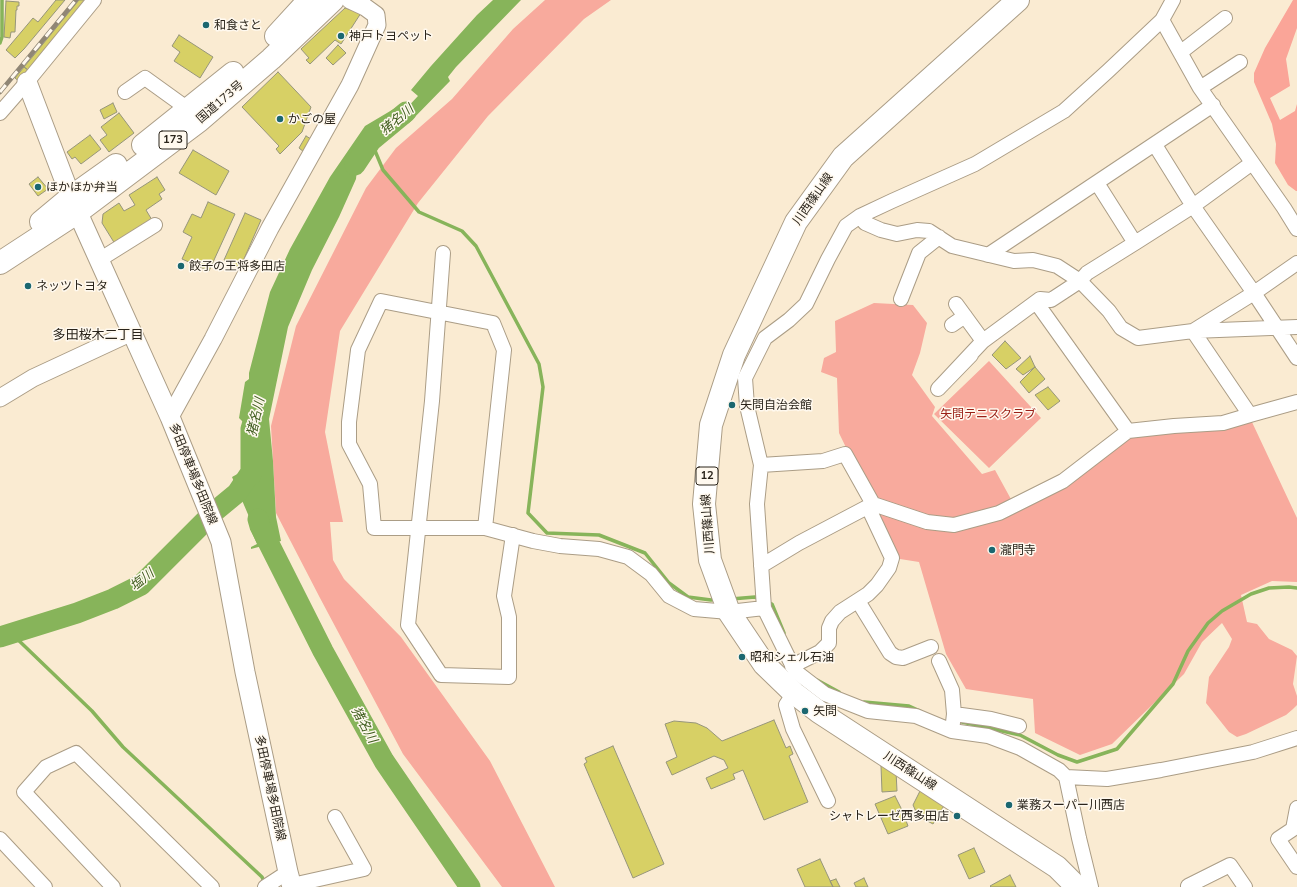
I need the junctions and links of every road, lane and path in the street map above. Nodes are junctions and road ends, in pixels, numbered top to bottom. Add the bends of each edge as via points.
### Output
1 (94, 0) edge
2 (308, 0) edge
3 (333, 0) edge
4 (350, 0) edge
5 (1018, 0) edge
6 (1173, 0) edge
7 (1225, 18) dead end
8 (1162, 20) junction
9 (1181, 52) junction
10 (1240, 62) dead end
11 (27, 82) junction
12 (1200, 88) junction
13 (125, 92) dead end
14 (1213, 105) junction
15 (188, 109) junction
16 (0, 113) edge
17 (1155, 144) junction
18 (1252, 163) junction
19 (1097, 183) junction
20 (74, 205) junction
21 (1193, 206) junction
22 (860, 216) junction
23 (155, 225) dead end
24 (1297, 230) edge
25 (939, 237) junction
26 (1135, 243) junction
27 (0, 249) edge
28 (443, 253) dead end
29 (988, 255) junction
30 (99, 260) junction
31 (0, 263) edge
32 (1297, 264) edge
33 (1080, 281) junction
34 (1254, 293) junction
35 (900, 299) dead end
36 (1036, 302) junction
37 (956, 304) dead end
38 (438, 312) junction
39 (965, 316) junction
40 (952, 325) dead end
41 (1297, 327) edge
42 (1276, 328) junction
43 (132, 332) junction
44 (1193, 332) junction
45 (983, 342) junction
46 (971, 355) dead end
47 (1297, 358) edge
48 (0, 398) edge
49 (1297, 402) edge
50 (1250, 415) junction
51 (170, 417) junction
52 (1128, 431) junction
53 (761, 465) junction
54 (870, 505) junction
55 (419, 527) junction
56 (485, 528) junction
57 (513, 535) junction
58 (761, 566) junction
59 (858, 601) junction
60 (764, 608) junction
61 (729, 612) junction
62 (931, 647) dead end
63 (939, 661) dead end
64 (792, 666) junction
65 (794, 693) junction
66 (954, 714) junction
67 (1019, 726) dead end
68 (952, 731) junction
69 (1297, 738) edge
70 (1066, 777) junction
71 (828, 801) dead end
72 (1297, 808) edge
73 (335, 817) dead end
74 (0, 839) edge
75 (1297, 867) edge
76 (291, 881) edge
77 (1188, 886) edge
78 (45, 887) edge
79 (113, 887) edge
80 (212, 887) edge
81 (265, 887) edge
82 (1077, 887) edge
83 (1091, 887) edge
84 (1245, 887) edge

1 - 11 street
2 - 15 main road, 国道173号 / 173 via 270,42
3 - 20 main road, 国道173号 / 173 via 271,59 199,121
4 - 51 street via 365,6 376,15 377,25 350,85 270,228
5 - 61 main road, 川西篠山線 / 12 via 843,157 796,222 734,355 711,425 704,504 710,560
6 - 8 street
7 - 9 street
8 - 9 street
8 - 22 street via 1064,111 975,164
9 - 12 street
10 - 12 street
11 - 16 street
11 - 20 main road, 多田停車場多田院線
12 - 14 street
13 - 15 street via 145,78
14 - 17 street
14 - 18 street
15 - 20 main road, 国道173号 / 173
17 - 19 street
17 - 21 street
18 - 21 street
18 - 24 street
19 - 26 street
19 - 29 street
20 - 27 main road, 国道173号 / 173 via 38,224
20 - 30 main road, 多田停車場多田院線
20 - 31 main road, 国道173号 / 173
21 - 26 street
21 - 34 street
22 - 25 street via 866,223 881,230 897,234 918,230 929,231
22 - 53 street via 846,226 806,304 765,338 745,378 747,406
23 - 30 street
25 - 29 street via 952,246
25 - 35 street via 919,253
26 - 33 street via 1087,273
28 - 38 street
29 - 33 street via 1014,261 1033,260 1057,266
30 - 43 main road, 多田停車場多田院線
32 - 34 street
33 - 36 street via 1050,300 1040,299
33 - 44 street via 1109,311 1121,328 1138,338
34 - 42 street
34 - 44 street
36 - 45 street
36 - 52 street
37 - 39 street
38 - 55 street
38 - 55 street via 381,301 358,350 349,422 349,444 370,484 374,528
38 - 56 street via 493,323 504,350
39 - 40 street
39 - 45 street
41 - 42 street
42 - 44 street
42 - 47 street
43 - 48 street via 33,378
43 - 51 main road, 多田停車場多田院線
44 - 50 street
45 - 46 street via 938,389
49 - 50 street
50 - 52 street via 1223,423
51 - 76 main road, 多田停車場多田院線 via 221,542
52 - 54 street via 1063,481 999,513 954,525 927,522
53 - 54 street via 823,461 845,454
53 - 58 street via 757,504
54 - 58 street
54 - 59 street via 892,558 889,568 877,585
55 - 56 street
55 - 57 street via 408,625 441,675 509,677 509,616 504,596
56 - 57 street
57 - 61 street via 560,546 599,549 628,557 651,574 669,596 694,609
58 - 60 street
59 - 62 street via 890,653 896,657 903,658
59 - 64 street via 840,612 832,621 829,628 829,643 820,652
60 - 61 street
60 - 64 street
61 - 65 main road, 川西篠山線 / 12 via 764,664
63 - 66 street via 952,690
64 - 68 street via 825,694 868,711 916,716
65 - 71 street via 786,705
65 - 82 main road, 川西篠山線 / 12 via 825,716 1056,867
66 - 67 street
66 - 68 street
68 - 70 street via 988,736 1020,748 1059,770
69 - 70 street via 1253,752 1161,770 1107,779
70 - 83 street
72 - 75 street via 1293,829 1278,839
73 - 76 street via 364,869
74 - 78 street
76 - 81 street
77 - 84 street via 1230,866
79 - 80 street via 24,792 46,767 76,753

